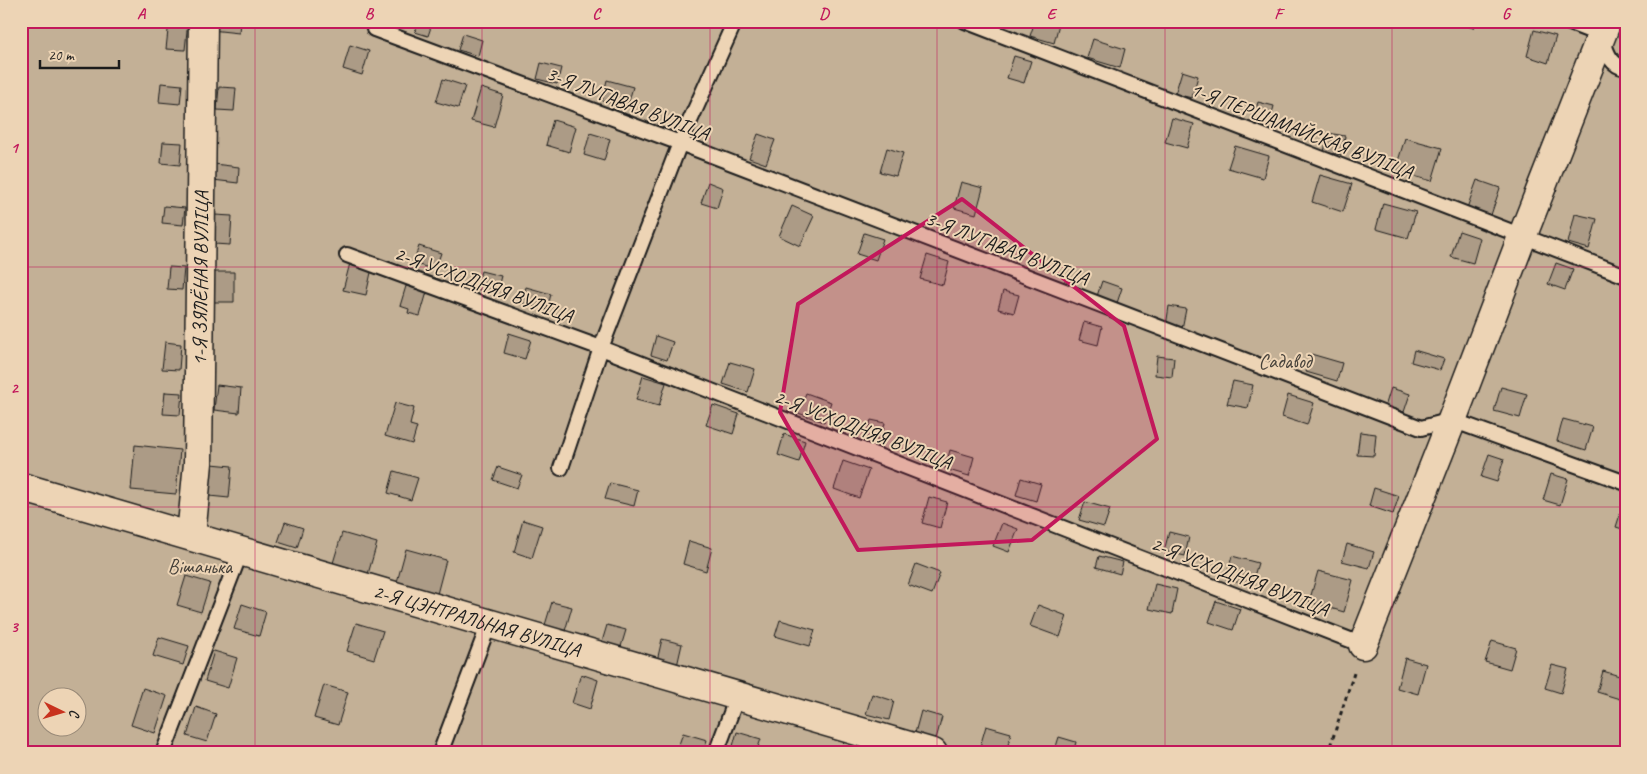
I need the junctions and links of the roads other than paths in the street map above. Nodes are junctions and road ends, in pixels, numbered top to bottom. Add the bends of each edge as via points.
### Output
1 (202, 21) edge
2 (735, 21) edge
3 (964, 21) edge
4 (1565, 21) edge
5 (1604, 28) edge
6 (374, 29) dead end
7 (1626, 68) edge
8 (680, 143) junction
9 (1522, 237) junction
10 (346, 255) dead end
11 (1626, 276) edge
12 (601, 348) junction
13 (1452, 420) junction
14 (561, 468) dead end
15 (1626, 483) edge
16 (21, 487) edge
17 (191, 536) junction
18 (242, 552) junction
19 (489, 624) junction
20 (1363, 645) joint
21 (737, 697) junction
22 (163, 753) edge
23 (440, 753) edge
24 (716, 753) edge
25 (933, 753) edge

1 - 17 street, 1-Я ЗЯЛЁНАЯ ВУЛІЦА via 198,463
2 - 8 lane
3 - 9 lane, 1-Я ПЕРШАМАЙСКАЯ ВУЛІЦА
4 - 5 lane
5 - 7 lane via 1609,57
5 - 9 street
6 - 8 lane, 3-Я ЛУГАВАЯ ВУЛІЦА
8 - 12 lane
8 - 13 lane, 3-Я ЛУГАВАЯ ВУЛІЦА via 1421,428
9 - 11 lane, 1-Я ПЕРШАМАЙСКАЯ ВУЛІЦА
9 - 13 street
10 - 12 lane, 2-Я УСХОДНЯЯ ВУЛІЦА
12 - 14 lane
12 - 20 lane, 2-Я УСХОДНЯЯ ВУЛІЦА
13 - 15 lane
13 - 20 street
16 - 17 street, 2-Я ЦЭНТРАЛЬНАЯ ВУЛІЦА
17 - 18 street, 2-Я ЦЭНТРАЛЬНАЯ ВУЛІЦА
18 - 19 street, 2-Я ЦЭНТРАЛЬНАЯ ВУЛІЦА
18 - 22 lane
19 - 21 street, 2-Я ЦЭНТРАЛЬНАЯ ВУЛІЦА
19 - 23 lane
21 - 24 lane
21 - 25 street, 2-Я ЦЭНТРАЛЬНАЯ ВУЛІЦА

